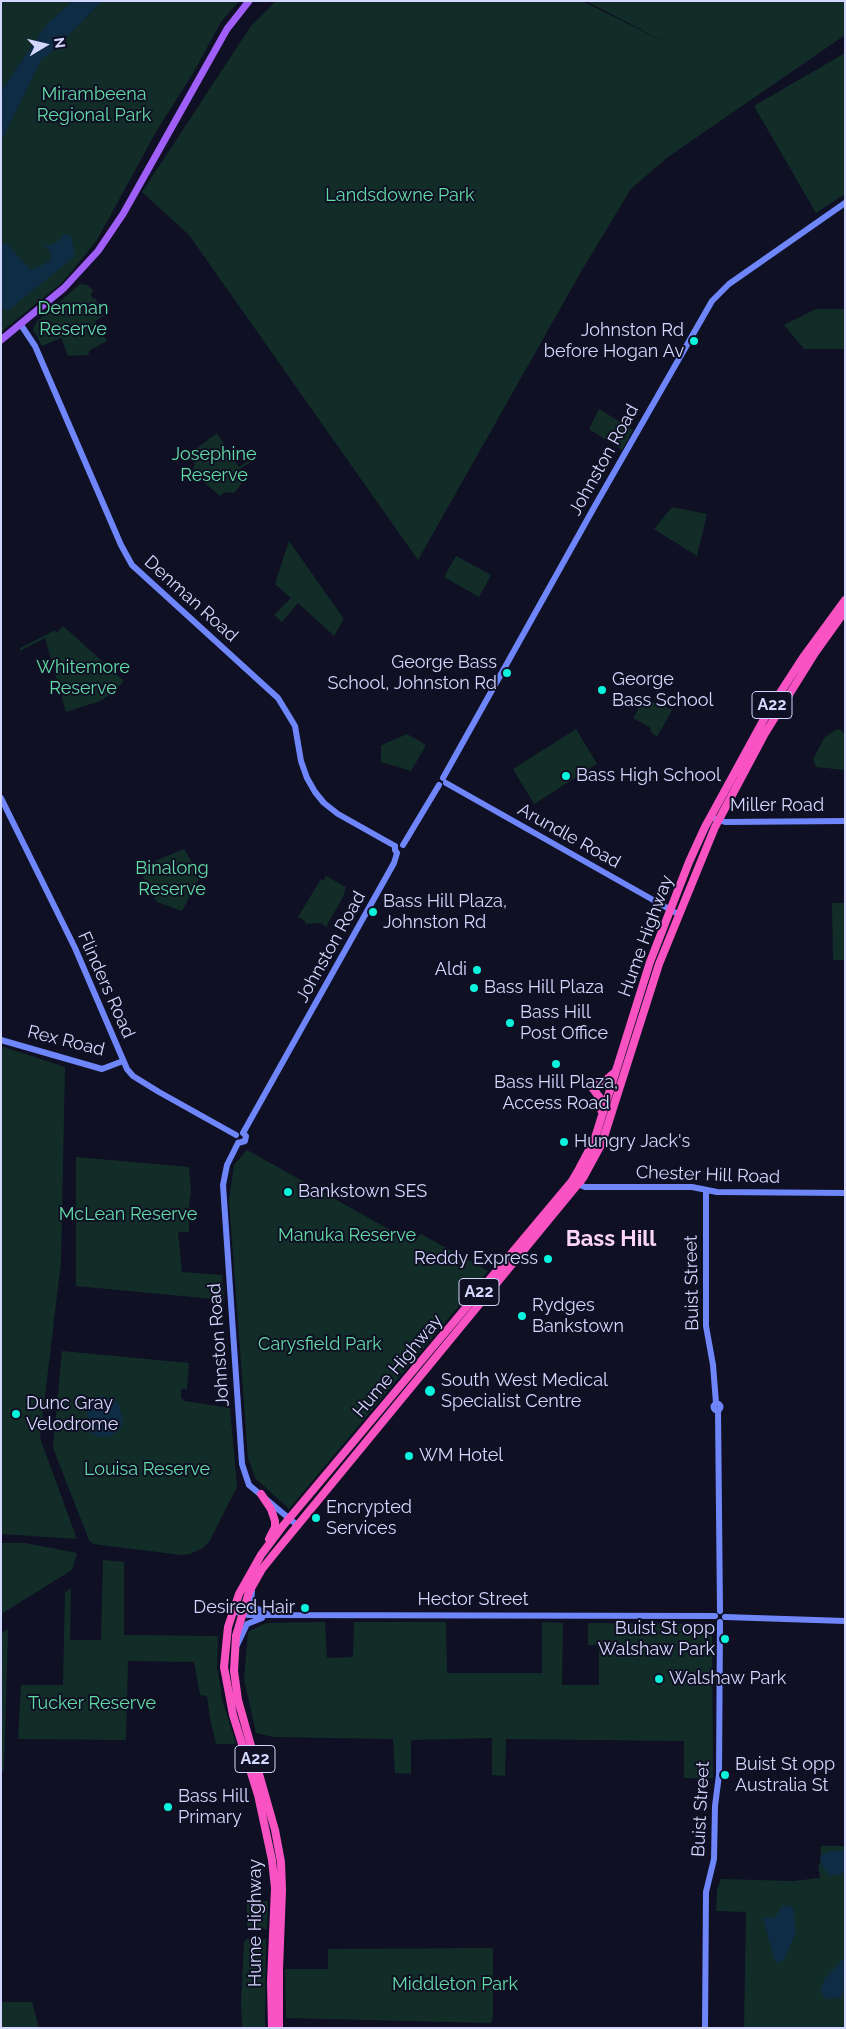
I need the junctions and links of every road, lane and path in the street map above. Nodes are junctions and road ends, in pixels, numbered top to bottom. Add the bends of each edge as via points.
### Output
1 (249, 1) edge
2 (845, 203) edge
3 (21, 325) junction
4 (1, 340) edge
5 (845, 600) edge
6 (845, 611) edge
7 (443, 782) junction
8 (1, 798) edge
9 (714, 818) junction
10 (845, 821) edge
11 (396, 849) junction
12 (674, 912) junction
13 (1, 1040) edge
14 (123, 1061) junction
15 (615, 1072) junction
16 (602, 1114) junction
17 (244, 1133) junction
18 (236, 1135) junction
19 (238, 1143) junction
20 (575, 1183) junction
21 (706, 1191) junction
22 (845, 1193) edge
23 (261, 1494) junction
24 (290, 1519) junction
25 (297, 1525) junction
26 (261, 1555) junction
27 (254, 1582) junction
28 (232, 1612) junction
29 (242, 1614) junction
30 (276, 1616) junction
31 (720, 1617) junction
32 (845, 1621) edge
33 (234, 1656) junction
34 (272, 2028) edge
35 (279, 2028) edge
36 (705, 2028) edge

1 - 3 main road via 227,29 110,234 64,288
2 - 7 street, Johnston Road via 729,284 712,301
3 - 4 main road
3 - 11 street, Denman Road via 35,346 120,545 132,565 278,698 295,726 307,778 324,804
5 - 9 highway, Hume Highway / A22 via 769,710
6 - 9 highway, Hume Highway / A22 via 814,653
7 - 11 street, Johnston Road via 403,845 404,851 400,853
7 - 12 street, Arundle Road
8 - 14 street, Flinders Road via 75,948
9 - 10 street, Miller Road via 725,822
9 - 12 highway, Hume Highway / A22
11 - 17 street, Johnston Road via 394,863
12 - 15 highway, Hume Highway / A22 via 648,969
12 - 20 highway, Hume Highway / A22 via 604,1137 593,1161
13 - 14 street, Rex Road via 102,1069
14 - 18 street, Flinders Road via 133,1076
15 - 16 highway, Hume Highway / A22
15 - 16 highway via 593,1085 600,1098
16 - 20 highway, Hume Highway / A22
17 - 18 street
17 - 19 street via 245,1141
18 - 19 street
19 - 23 street, Johnston Road via 225,1170 224,1196 242,1464 249,1485
20 - 21 street, Chester Hill Road via 585,1187 692,1187
20 - 24 highway, Hume Highway / A22
20 - 25 highway, Hume Highway / A22
21 - 22 street, Chester Hill Road
21 - 31 street, Buist Street via 706,1326 717,1407
23 - 24 street, Johnston Road
23 - 26 highway via 271,1509 275,1527
24 - 25 street, Johnston Road
24 - 26 highway, Hume Highway / A22
25 - 27 highway, Hume Highway / A22
26 - 28 highway, Hume Highway / A22
27 - 29 highway, Hume Highway / A22
27 - 30 street via 252,1606
28 - 29 street, Hector Street
28 - 34 highway, Hume Highway / A22 via 225,1645 226,1684 264,1818 274,1873
29 - 30 street, Hector Street
29 - 33 highway, Hume Highway / A22
30 - 31 street, Hector Street
30 - 33 street via 248,1624
31 - 32 street, Hector Street
31 - 36 street, Buist Street via 719,1775 714,1859 706,1884
33 - 35 highway, Hume Highway / A22 via 238,1700 275,1830 280,1862

